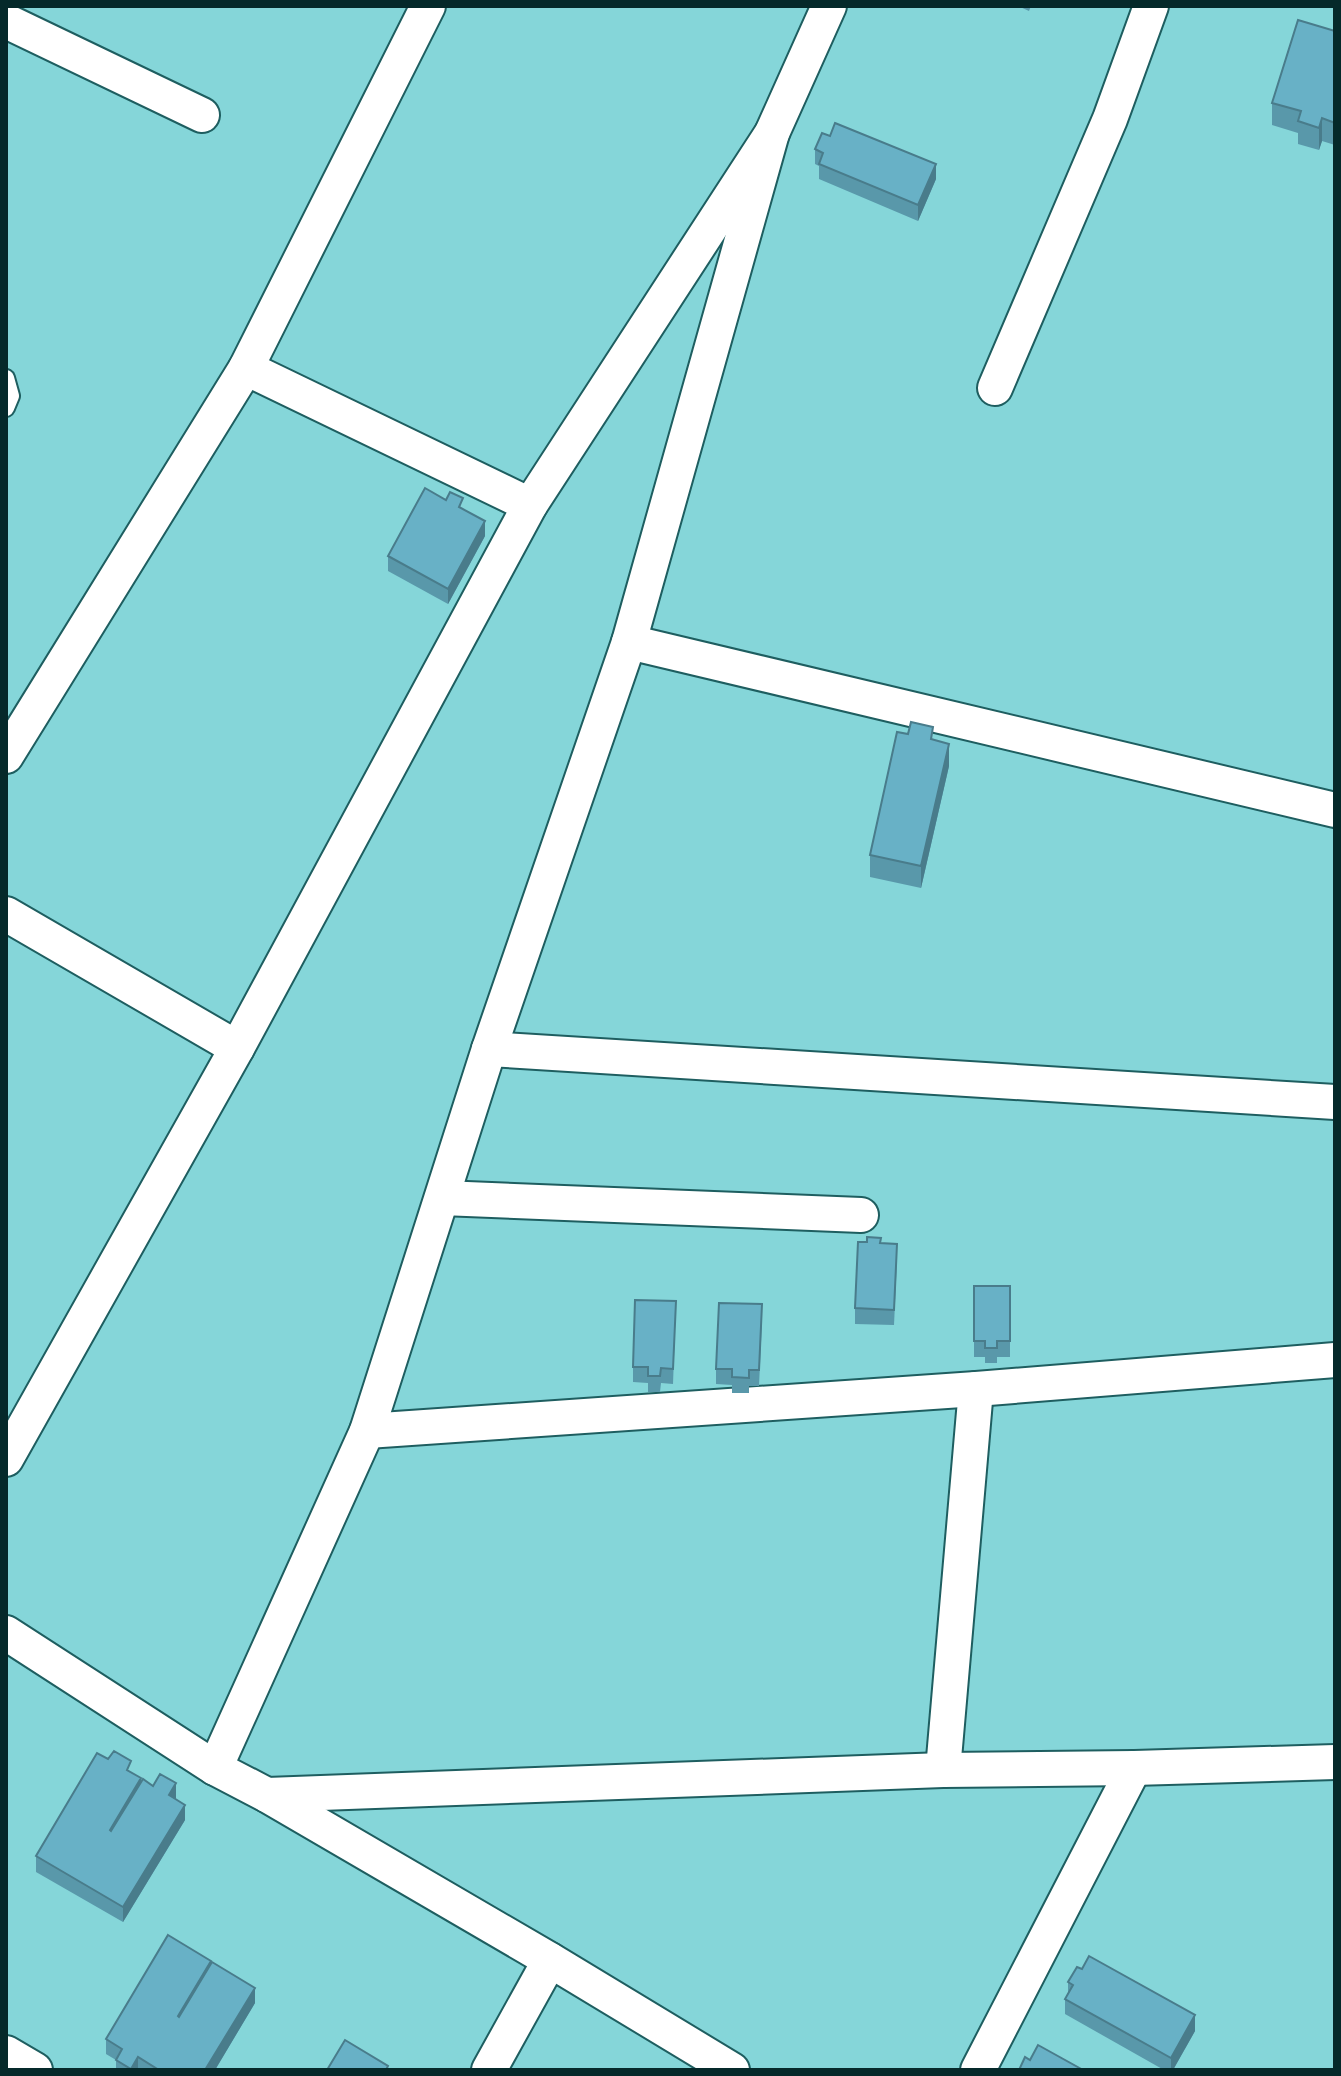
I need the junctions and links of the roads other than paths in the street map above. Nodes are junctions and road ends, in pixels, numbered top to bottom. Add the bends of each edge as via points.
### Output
1 (428, 6) edge
2 (829, 6) edge
3 (1151, 6) edge
4 (6, 21) edge
5 (202, 115) dead end
6 (772, 133) junction
7 (246, 368) junction
8 (6, 378) edge
9 (995, 388) dead end
10 (6, 408) edge
11 (530, 505) junction
12 (629, 642) junction
13 (6, 756) edge
14 (1335, 810) edge
15 (6, 914) edge
16 (237, 1048) junction
17 (489, 1049) junction
18 (1335, 1102) edge
19 (442, 1198) junction
20 (861, 1215) dead end
21 (1335, 1360) edge
22 (976, 1389) junction
23 (367, 1431) junction
24 (6, 1459) edge
25 (6, 1633) edge
26 (1335, 1762) edge
27 (215, 1768) junction
28 (1134, 1768) junction
29 (943, 1770) junction
30 (267, 1795) junction
31 (550, 1960) junction
32 (6, 2053) edge
33 (35, 2070) edge
34 (489, 2070) edge
35 (732, 2070) edge
36 (978, 2070) edge

1 - 7 street
2 - 6 street
3 - 9 street via 1110,119
4 - 5 street
6 - 11 street
6 - 12 street
7 - 11 street
7 - 13 street
8 - 10 lane via 11,396
11 - 16 street
12 - 14 street
12 - 17 street
15 - 16 street
16 - 24 street
17 - 18 street
17 - 19 street
19 - 20 street
19 - 23 street
21 - 22 street
22 - 23 street
22 - 29 street
23 - 27 street
25 - 27 street
26 - 28 street
27 - 30 street
28 - 29 street
28 - 36 street
29 - 30 street
30 - 31 street
31 - 34 street
31 - 35 street
32 - 33 street

